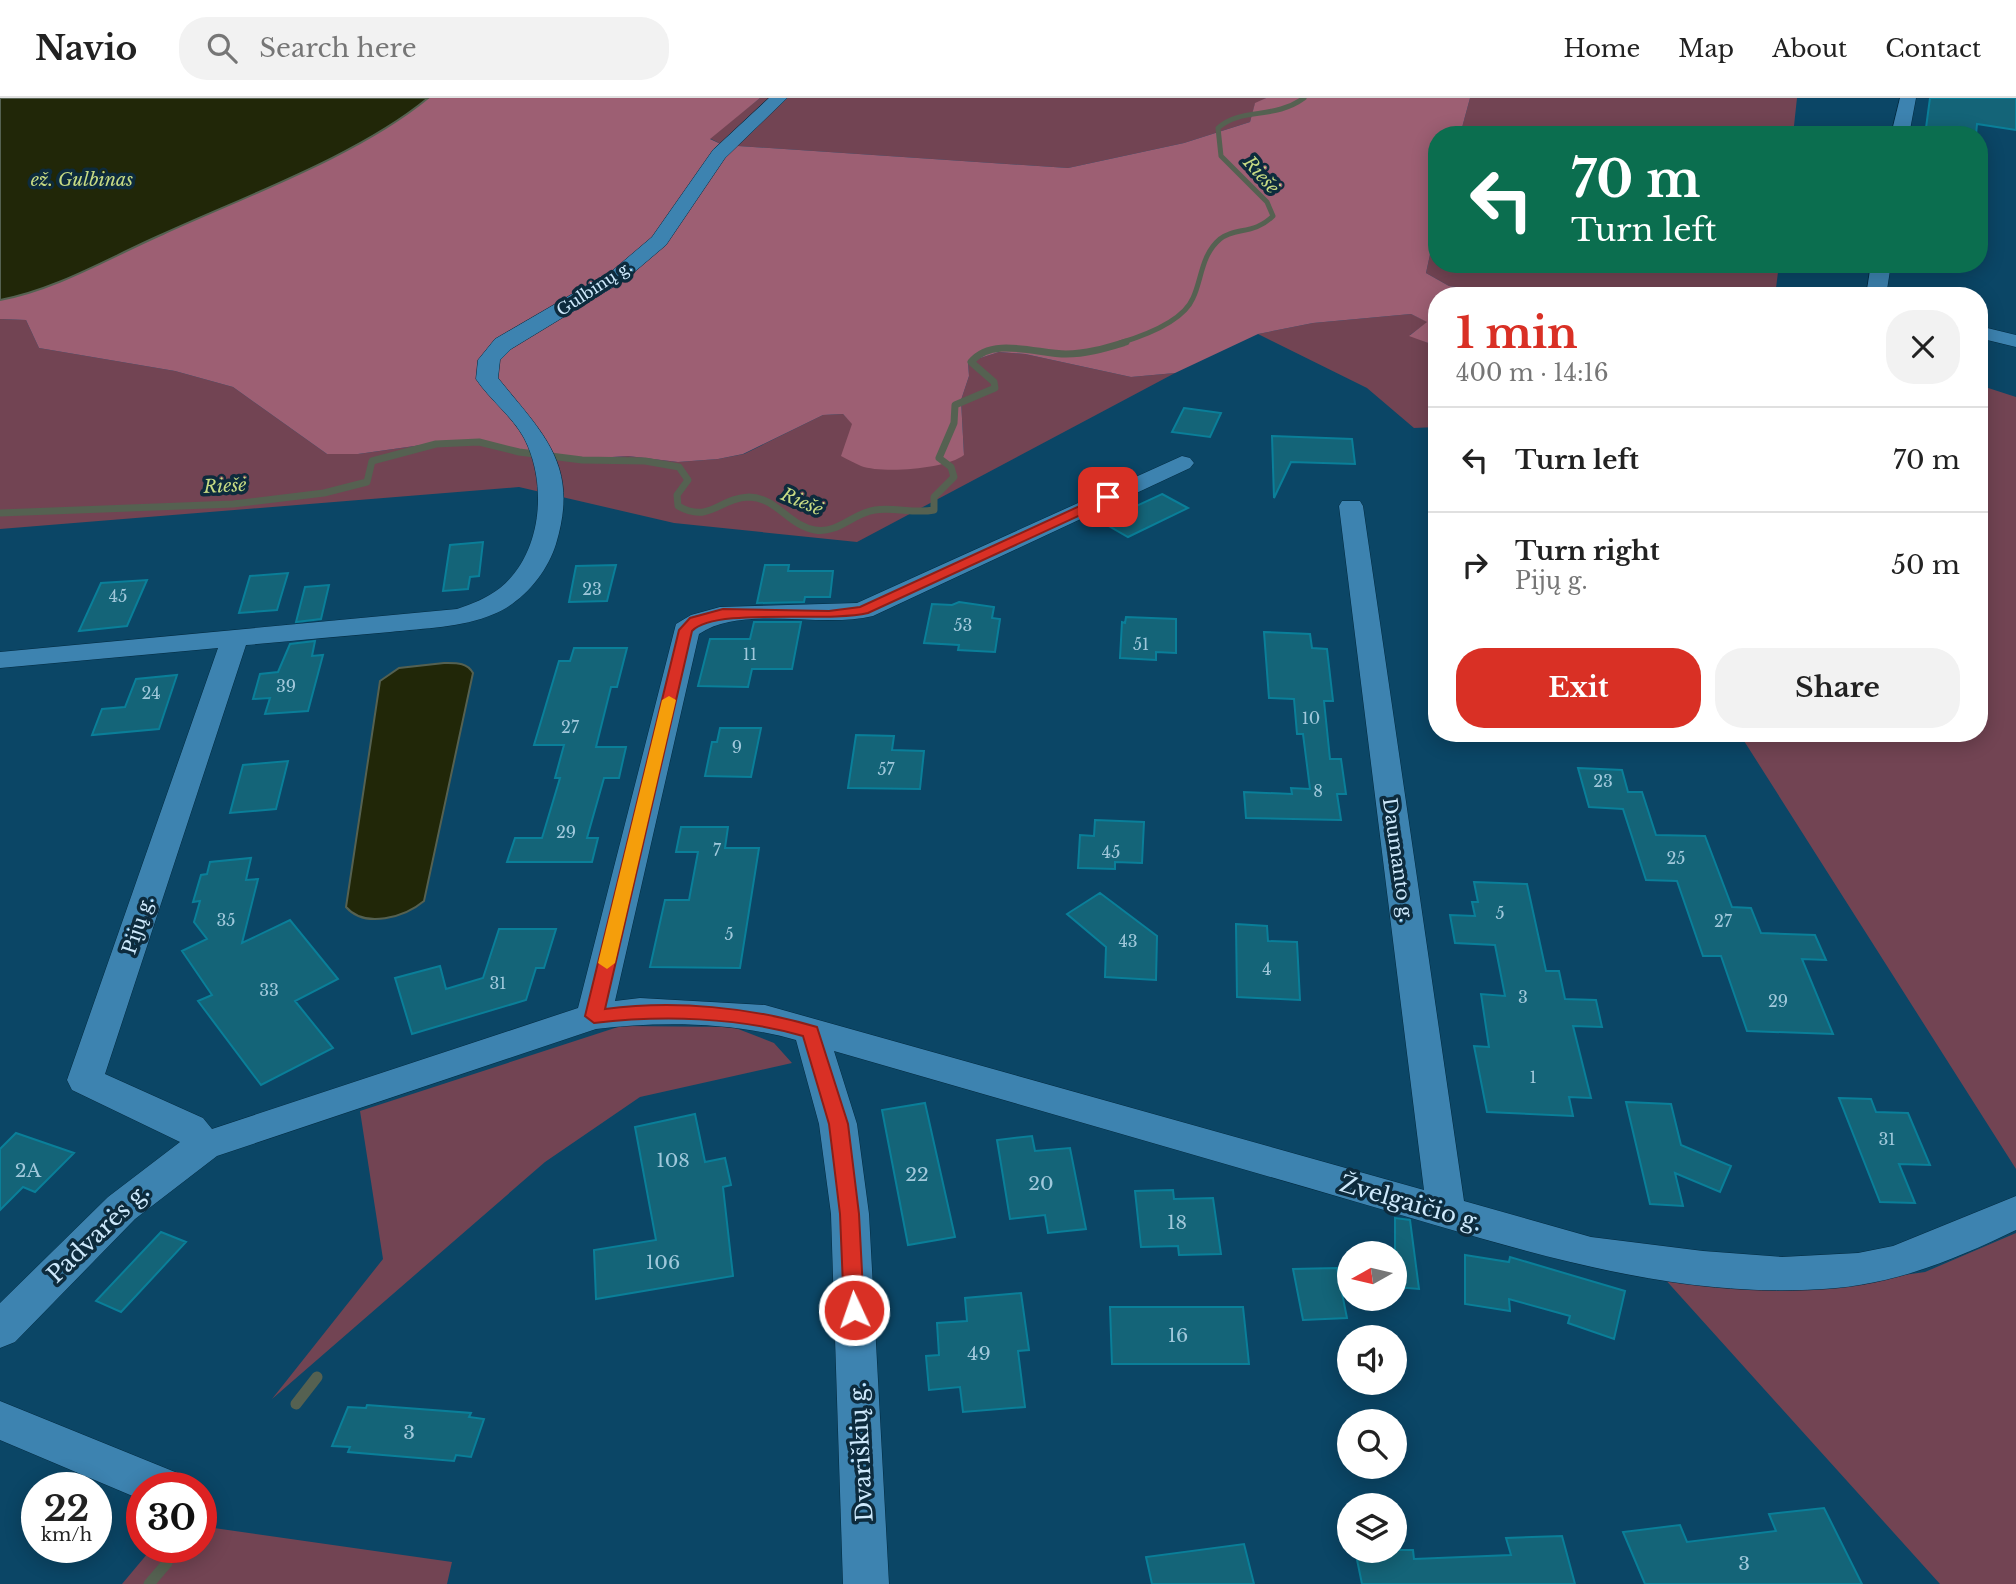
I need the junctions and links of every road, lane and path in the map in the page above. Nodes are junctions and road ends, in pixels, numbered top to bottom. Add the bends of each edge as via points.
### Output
1 (779, 98) edge
2 (1908, 98) edge
3 (1902, 126) edge
4 (1988, 334) edge
5 (2016, 341) edge
6 (1181, 463) dead end
7 (1351, 506) dead end
8 (235, 638) junction
9 (0, 660) edge
10 (594, 1016) junction
11 (811, 1032) junction
12 (204, 1146) junction
13 (2016, 1212) edge
14 (1446, 1214) junction
15 (0, 1330) edge
16 (0, 1420) edge
17 (126, 1472) edge
18 (866, 1584) edge

1 - 8 street, Gulbinų g. via 719,154 659,241 619,275 490,356 485,367 488,379 540,446 548,480 550,517 528,577 496,606 460,617
2 - 3 street
4 - 5 street
6 - 10 street via 863,610 829,615 723,613 695,621 686,630
7 - 14 street, Daumanto g.
8 - 9 street
8 - 12 street, Pijų g. via 85,1080 190,1128
10 - 11 street, Žvelgaičio g. via 640,1011 765,1018
10 - 12 street, Padvarės g.
11 - 14 street, Žvelgaičio g.
11 - 18 street, Dvariškių g. via 838,1124 849,1214
12 - 15 street, Padvarės g. via 135,1194
13 - 14 street, Žvelgaičio g. via 1927,1253 1890,1264 1817,1272 1721,1271 1591,1253
16 - 17 street

